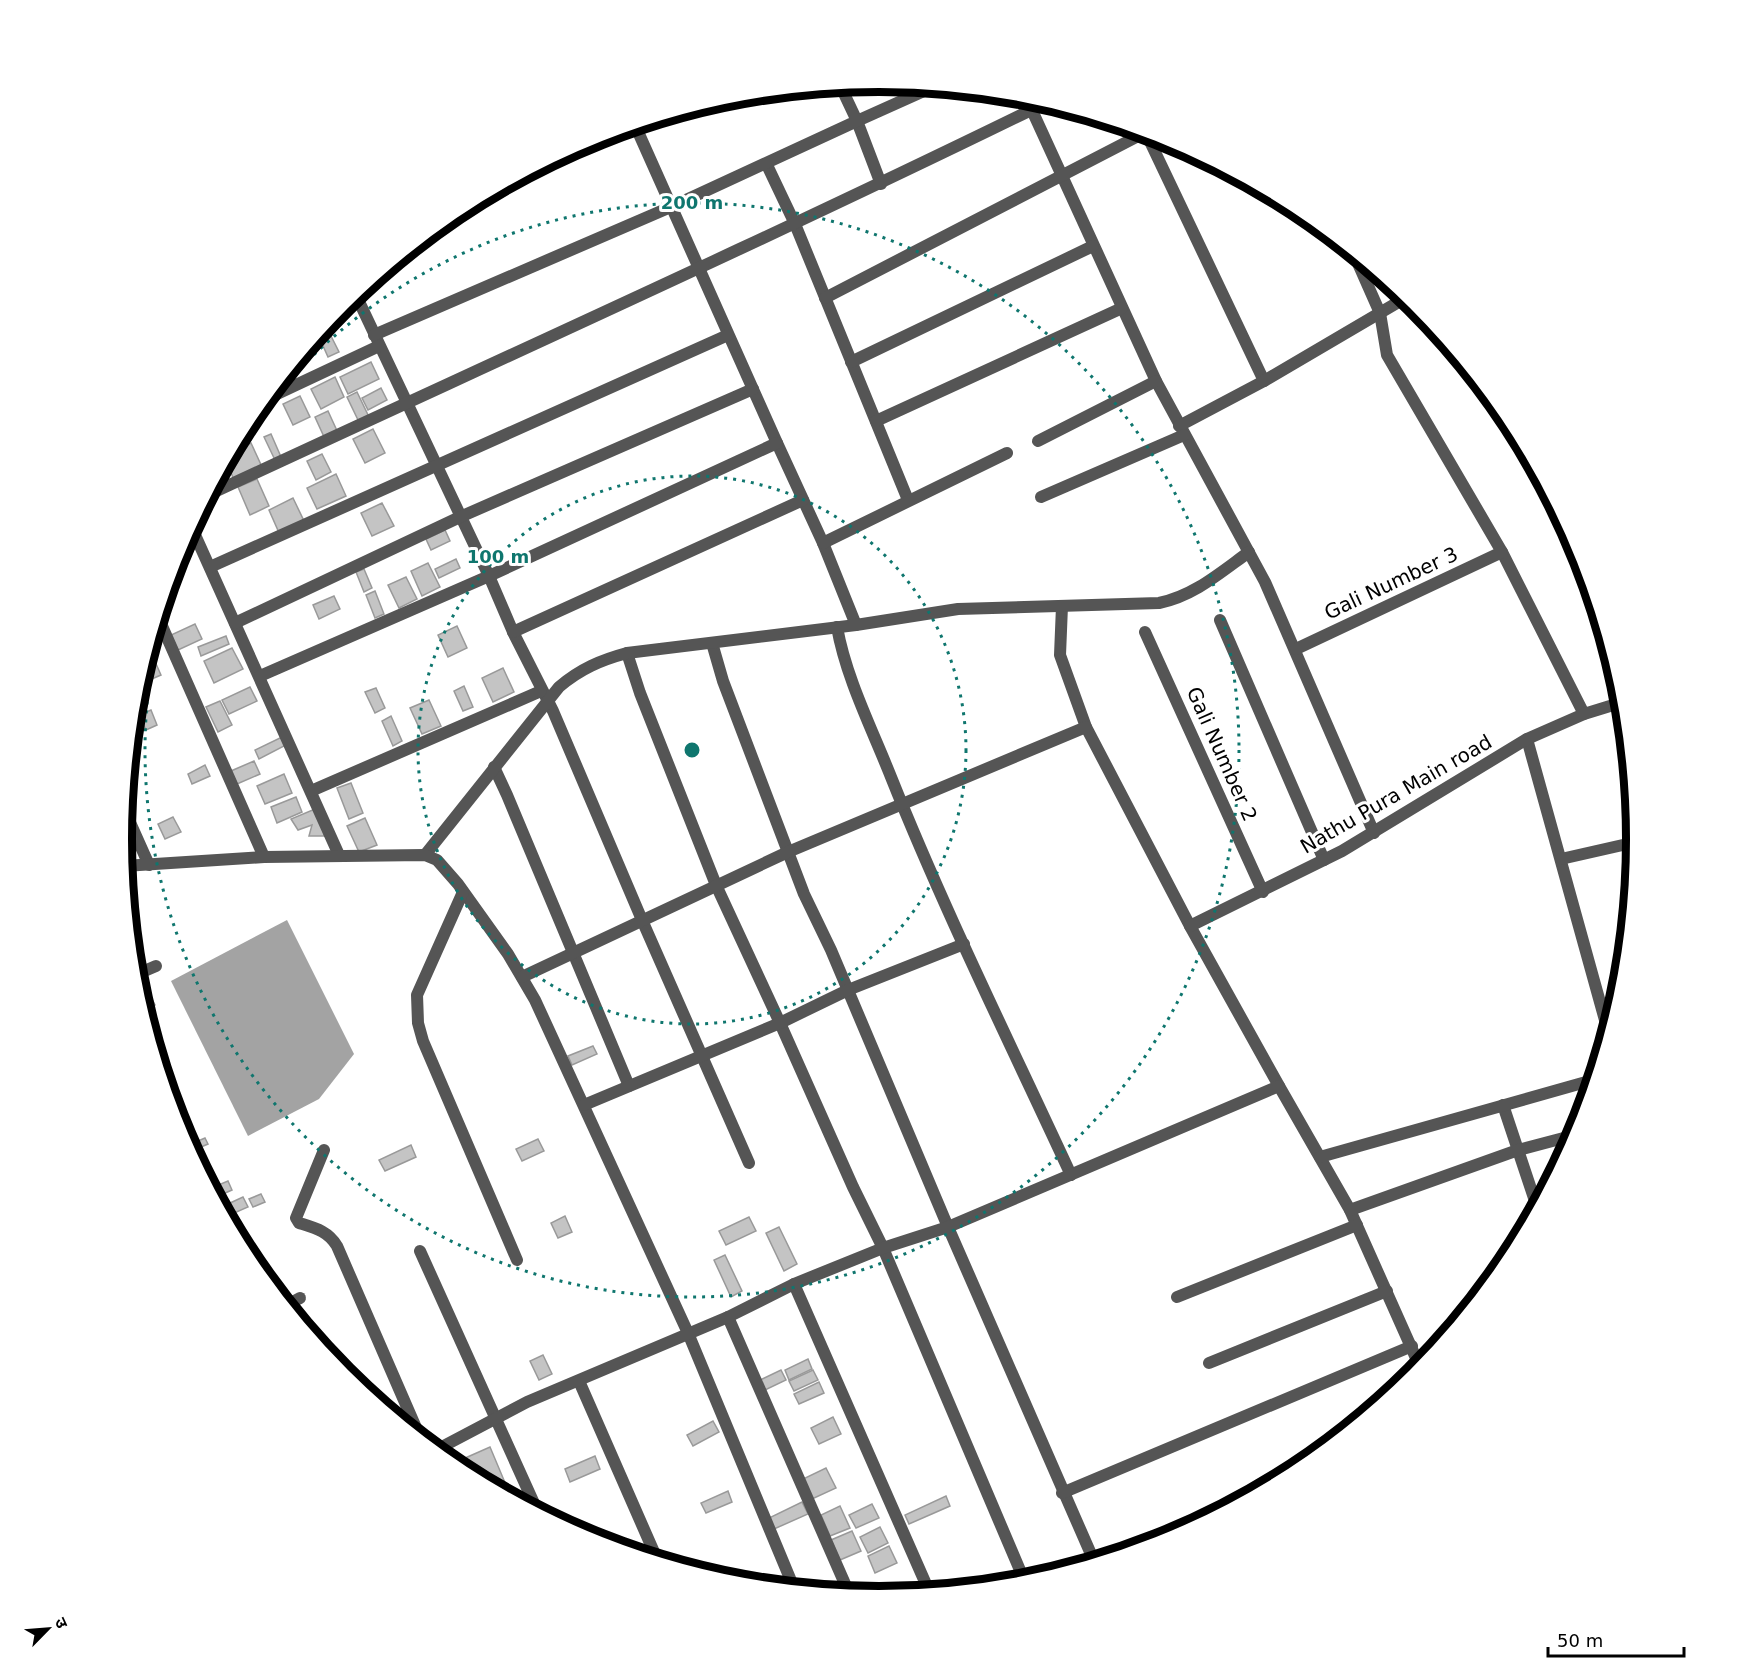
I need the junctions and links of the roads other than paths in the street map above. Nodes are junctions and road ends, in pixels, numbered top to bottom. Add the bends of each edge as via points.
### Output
1 (844, 93) edge
2 (919, 93) edge
3 (1030, 107) edge
4 (1031, 110) junction
5 (857, 121) junction
6 (638, 131) edge
7 (1136, 137) edge
8 (1151, 143) edge
9 (766, 165) junction
10 (1061, 177) junction
11 (881, 184) junction
12 (673, 206) junction
13 (795, 224) junction
14 (1093, 246) junction
15 (699, 267) junction
16 (1360, 267) edge
17 (825, 298) junction
18 (1399, 302) edge
19 (358, 303) edge
20 (1122, 308) junction
21 (1380, 313) junction
22 (729, 335) junction
23 (377, 340) junction
24 (851, 362) junction
25 (1156, 381) junction
26 (1264, 381) junction
27 (753, 389) junction
28 (281, 391) edge
29 (406, 402) junction
30 (876, 421) junction
31 (1181, 431) junction
32 (1038, 441) dead end
33 (777, 443) junction
34 (1007, 453) dead end
35 (436, 466) junction
36 (219, 490) edge
37 (1041, 497) dead end
38 (803, 500) junction
39 (908, 500) junction
40 (460, 518) junction
41 (196, 537) edge
42 (823, 543) junction
43 (1502, 552) junction
44 (1251, 555) junction
45 (210, 567) junction
46 (489, 576) junction
47 (1061, 609) junction
48 (1220, 620) dead end
49 (235, 622) junction
50 (856, 625) junction
51 (163, 627) edge
52 (837, 630) junction
53 (513, 632) junction
54 (1145, 632) dead end
55 (712, 643) junction
56 (1296, 649) junction
57 (629, 659) junction
58 (260, 676) junction
59 (541, 691) junction
60 (1614, 705) edge
61 (550, 707) junction
62 (1584, 714) junction
63 (1086, 727) junction
64 (1527, 739) junction
65 (496, 771) junction
66 (311, 791) junction
67 (902, 804) junction
68 (132, 828) edge
69 (1374, 833) junction
70 (1626, 844) edge
71 (788, 852) junction
72 (339, 855) junction
73 (264, 857) junction
74 (431, 857) junction
75 (1561, 859) junction
76 (1324, 860) junction
77 (149, 865) junction
78 (133, 866) edge
79 (716, 885) junction
80 (460, 888) junction
81 (1263, 892) junction
82 (642, 920) junction
83 (1191, 926) junction
84 (964, 944) junction
85 (574, 952) junction
86 (156, 966) dead end
87 (144, 971) edge
88 (522, 977) junction
89 (848, 990) junction
90 (1604, 1018) edge
91 (780, 1023) junction
92 (702, 1056) junction
93 (1585, 1082) edge
94 (629, 1086) junction
95 (1279, 1086) junction
96 (584, 1105) junction
97 (1503, 1105) junction
98 (1563, 1138) edge
99 (324, 1150) dead end
100 (1518, 1150) junction
101 (1320, 1157) junction
102 (749, 1163) dead end
103 (1071, 1176) junction
104 (1534, 1197) edge
105 (1350, 1210) junction
106 (1357, 1225) junction
107 (948, 1227) junction
108 (883, 1248) junction
109 (420, 1251) dead end
110 (517, 1260) dead end
111 (794, 1284) junction
112 (1387, 1291) junction
113 (1178, 1297) dead end
114 (300, 1298) dead end
115 (293, 1302) edge
116 (728, 1317) junction
117 (688, 1333) junction
118 (1412, 1346) junction
119 (1416, 1357) edge
120 (1209, 1364) dead end
121 (579, 1381) junction
122 (495, 1418) junction
123 (414, 1423) edge
124 (444, 1446) edge
125 (1062, 1493) junction
126 (532, 1499) edge
127 (653, 1550) edge
128 (1091, 1554) edge
129 (1021, 1572) edge
130 (791, 1580) edge
131 (926, 1584) edge
132 (845, 1585) edge

1 - 5 street
2 - 5 street
3 - 4 street
4 - 10 street
4 - 11 street
5 - 9 street
5 - 11 street
6 - 12 street
7 - 10 street
8 - 26 street
9 - 12 street
9 - 13 street
10 - 14 street
10 - 17 street
11 - 13 street
12 - 15 street
12 - 23 street
13 - 15 street
13 - 17 street
14 - 20 street
14 - 24 street
15 - 22 street
15 - 29 street
16 - 21 street
17 - 24 street
18 - 21 street
19 - 23 street
20 - 25 street
20 - 30 street
21 - 26 street
21 - 43 street via 1387,355
22 - 27 street
22 - 35 street
23 - 28 street
23 - 29 street
24 - 30 street
25 - 31 street
25 - 32 street
26 - 31 street
27 - 33 street
27 - 40 street
29 - 35 street
29 - 36 street
30 - 39 street
31 - 37 street
31 - 44 street
33 - 38 street
33 - 46 street
34 - 39 street
35 - 40 street
35 - 45 street
38 - 42 street
38 - 53 street
39 - 42 street
40 - 46 street
40 - 49 street
41 - 45 street
42 - 50 street
43 - 56 street, Gali Number 3
43 - 62 street
44 - 47 street via 1177,599
44 - 56 street
45 - 49 street
46 - 53 street
46 - 58 street
47 - 50 street via 958,609
47 - 63 street via 1060,655
48 - 76 street
49 - 58 street
50 - 52 street
51 - 73 street
52 - 55 street
52 - 67 street
53 - 59 street
54 - 81 street, Gali Number 2
55 - 57 street
55 - 71 street
56 - 69 street
57 - 61 street via 600,661 574,674 560,687
57 - 79 street
58 - 66 street
59 - 61 street
59 - 66 street
60 - 62 street, Nathu Pura Main road
61 - 65 street
61 - 82 street
62 - 64 street, Nathu Pura Main road
63 - 67 street
63 - 83 street
64 - 69 street, Nathu Pura Main road
64 - 75 street
65 - 74 street
65 - 85 street
66 - 72 street
67 - 71 street
67 - 84 street
68 - 77 street
69 - 76 street, Nathu Pura Main road
70 - 75 street
71 - 79 street
71 - 89 street
72 - 73 street
72 - 74 street
73 - 77 street
74 - 80 street
75 - 90 street
76 - 81 street, Nathu Pura Main road
77 - 78 street
79 - 82 street
79 - 91 street
80 - 88 street
80 - 110 street via 417,995 418,1023
81 - 83 street, Nathu Pura Main road
82 - 85 street
82 - 92 street
83 - 95 street
84 - 89 street
84 - 103 street
85 - 88 street
85 - 94 street
86 - 87 street
88 - 96 street
89 - 91 street
89 - 107 street
91 - 92 street
91 - 108 street
92 - 94 street
92 - 102 street
93 - 97 street
94 - 96 street
95 - 101 street
95 - 103 street
96 - 117 street
97 - 100 street
97 - 101 street
98 - 100 street
99 - 123 street via 296,1218 299,1223 323,1231 337,1246
100 - 104 street
100 - 105 street
101 - 105 street
103 - 107 street
105 - 106 street
106 - 112 street
106 - 113 street
107 - 108 street
107 - 125 street
108 - 111 street
108 - 129 street
109 - 122 street
111 - 116 street
111 - 131 street
112 - 118 street
112 - 120 street
114 - 115 street
116 - 117 street
116 - 132 street
117 - 121 street
117 - 130 street
118 - 119 street
118 - 125 street
121 - 122 street
121 - 127 street
122 - 124 street
122 - 126 street
125 - 128 street

